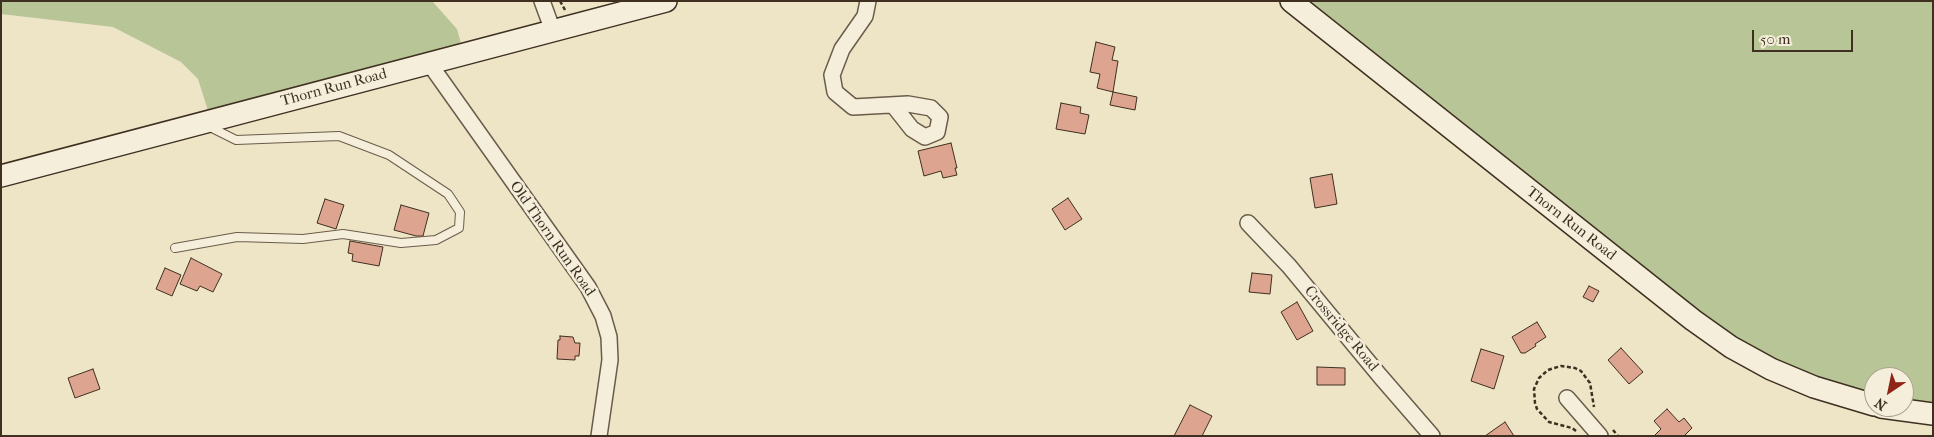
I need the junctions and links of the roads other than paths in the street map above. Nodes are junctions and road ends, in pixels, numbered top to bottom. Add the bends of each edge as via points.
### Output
1 (542, 1) edge
2 (666, 1) edge
3 (868, 1) edge
4 (1291, 1) edge
5 (553, 31) junction
6 (429, 63) junction
7 (893, 105) dead end
8 (202, 123) junction
9 (1, 176) edge
10 (1248, 223) dead end
11 (176, 248) dead end
12 (1567, 398) dead end
13 (1864, 402) edge
14 (1914, 411) edge
15 (1933, 414) edge
16 (599, 436) edge
17 (1432, 436) edge
18 (1600, 436) edge

1 - 5 street
2 - 5 street, Thorn Run Road
3 - 7 street via 865,16 842,49 832,75 835,92 852,107
4 - 13 street, Thorn Run Road via 1700,325 1771,369 1814,387
5 - 6 street, Thorn Run Road
6 - 8 street, Thorn Run Road
6 - 16 street, Old Thorn Run Road via 588,287 603,316 609,337 610,360
8 - 9 street, Thorn Run Road
8 - 11 lane via 236,140 339,136 389,155 448,194 460,212 459,228 436,240 401,243 343,234 303,240 237,237
10 - 17 street, Crossridge Road via 1289,266
12 - 18 street
14 - 15 street

